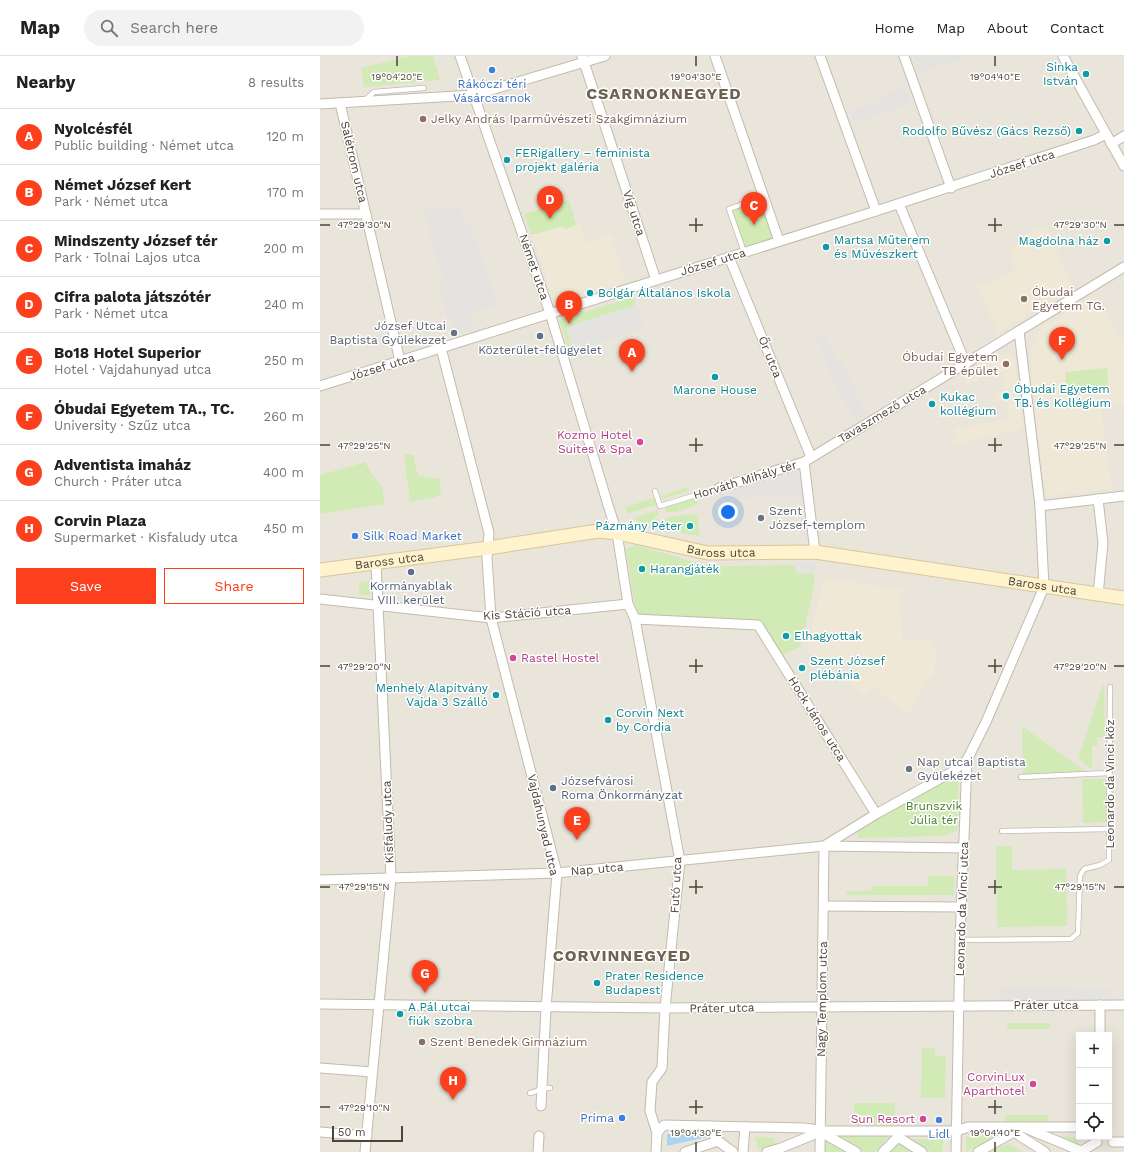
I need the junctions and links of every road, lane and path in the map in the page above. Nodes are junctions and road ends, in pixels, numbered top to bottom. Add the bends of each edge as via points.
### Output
1 (460, 56) edge
2 (605, 56) edge
3 (715, 56) edge
4 (820, 56) edge
5 (904, 56) edge
6 (1063, 56) edge
7 (583, 59) edge
8 (424, 88) dead end
9 (474, 95) junction
10 (363, 102) junction
11 (340, 103) junction
12 (320, 104) edge
13 (1106, 134) junction
14 (1124, 136) edge
15 (1111, 144) junction
16 (1124, 166) edge
17 (951, 188) junction
18 (763, 197) junction
19 (899, 204) junction
20 (876, 211) junction
21 (320, 214) edge
22 (366, 214) junction
23 (779, 241) junction
24 (744, 252) junction
25 (729, 257) junction
26 (1124, 267) edge
27 (656, 280) junction
28 (550, 313) junction
29 (1019, 331) junction
30 (441, 348) junction
31 (400, 361) junction
32 (966, 364) junction
33 (320, 386) edge
34 (808, 459) junction
35 (719, 488) joint
36 (654, 491) dead end
37 (1124, 496) edge
38 (1098, 499) junction
39 (1040, 506) junction
40 (618, 533) junction
41 (488, 548) junction
42 (815, 552) junction
43 (376, 563) junction
44 (320, 570) edge
45 (1044, 587) junction
46 (1098, 595) junction
47 (1124, 598) edge
48 (320, 599) edge
49 (628, 604) junction
50 (379, 606) junction
51 (492, 618) junction
52 (635, 619) junction
53 (1110, 688) dead end
54 (967, 760) junction
55 (1110, 774) junction
56 (1021, 777) dead end
57 (876, 814) junction
58 (1110, 829) junction
59 (1002, 831) dead end
60 (824, 846) junction
61 (963, 848) junction
62 (680, 861) junction
63 (557, 873) junction
64 (391, 878) junction
65 (320, 880) edge
66 (824, 906) junction
67 (962, 907) junction
68 (960, 940) junction
69 (320, 1004) edge
70 (1124, 1004) edge
71 (379, 1005) junction
72 (1100, 1005) junction
73 (959, 1006) junction
74 (821, 1007) junction
75 (546, 1008) junction
76 (665, 1008) junction
77 (1100, 1032) edge
78 (320, 1068) edge
79 (372, 1072) junction
80 (546, 1088) junction
81 (530, 1093) dead end
82 (541, 1106) dead end
83 (708, 1126) junction
84 (745, 1127) junction
85 (1023, 1127) junction
86 (1076, 1127) edge
87 (819, 1131) junction
88 (320, 1132) edge
89 (957, 1132) junction
90 (1014, 1132) junction
91 (657, 1133) junction
92 (898, 1134) junction
93 (366, 1136) junction
94 (539, 1136) dead end
95 (1096, 1140) edge
96 (1097, 1140) edge
97 (718, 1141) junction
98 (1112, 1142) dead end
99 (1124, 1142) edge
100 (365, 1152) edge
101 (538, 1152) edge
102 (656, 1152) edge
103 (662, 1152) edge
104 (685, 1152) edge
105 (733, 1152) edge
106 (744, 1152) edge
107 (767, 1152) edge
108 (820, 1152) edge
109 (856, 1152) edge
110 (883, 1152) edge
111 (922, 1152) edge
112 (956, 1152) edge
113 (978, 1152) edge
114 (1045, 1152) edge
115 (1080, 1152) edge
116 (1097, 1152) edge

1 - 9 street, Német utca
2 - 7 street
3 - 18 street
4 - 20 street
5 - 17 street
6 - 13 street
7 - 9 street
7 - 27 street, Víg utca
8 - 10 lane via 374,92
9 - 10 street
9 - 28 street, Német utca
10 - 11 street
11 - 12 street
11 - 22 street, Salétrom utca
13 - 15 street
13 - 17 street, József utca
14 - 15 street
15 - 16 street
17 - 19 street, József utca
18 - 23 street
18 - 24 lane via 729,208
19 - 20 street, József utca
19 - 32 street
20 - 23 street, József utca
21 - 22 street
22 - 31 street, Salétrom utca
23 - 24 street, József utca
24 - 25 street, József utca
25 - 27 street, József utca
25 - 34 street, Őr utca
26 - 29 street, Tavaszmező utca
27 - 28 street, József utca
28 - 30 street, József utca
28 - 40 street, Német utca
29 - 32 street, Tavaszmező utca
29 - 39 street
30 - 31 street, József utca
30 - 41 street, Vajdahunyad utca via 489,533
31 - 33 street, József utca
32 - 34 street, Tavaszmező utca
34 - 35 street, Horváth Mihály tér
34 - 42 street, Horváth Mihály tér
35 - 36 lane, Horváth Mihály tér via 660,506
37 - 38 street
38 - 39 street
38 - 46 street via 1103,543
39 - 45 street
40 - 41 street, Baross utca via 598,531
40 - 42 street, Baross utca via 708,553
40 - 49 street
41 - 43 street, Baross utca
41 - 51 street, Vajdahunyad utca
42 - 45 street, Baross utca
43 - 44 street, Baross utca
43 - 50 street, Kisfaludy utca
45 - 46 street, Baross utca
45 - 54 street, Leonardo da Vinci utca
46 - 47 street, Baross utca
48 - 50 street, Kis Stáció utca
49 - 51 street, Kis Stáció utca
49 - 52 street
50 - 51 street, Kis Stáció utca
50 - 64 street, Kisfaludy utca
51 - 63 street, Vajdahunyad utca
52 - 57 street, Hock János utca via 758,625
52 - 62 street, Futó utca
53 - 55 lane, Leonardo da Vinci köz
54 - 57 street, Nap utca via 952,772
54 - 61 street, Leonardo da Vinci utca
55 - 56 lane
55 - 58 lane, Leonardo da Vinci köz
57 - 60 street, Nap utca
58 - 59 lane
58 - 68 lane, Leonardo da Vinci köz via 1110,860 1084,869 1080,876 1078,933 1071,939
60 - 61 street, Nap utca
60 - 62 street, Nap utca
60 - 66 street, Nagy Templom utca
61 - 67 street, Leonardo da Vinci utca
62 - 63 street, Nap utca
62 - 76 street, Futó utca
63 - 64 street, Nap utca
63 - 75 street, Vajdahunyad utca
64 - 65 street, Nap utca
64 - 71 street, Kisfaludy utca
66 - 67 street
66 - 74 street, Nagy Templom utca
67 - 68 street, Leonardo da Vinci utca
68 - 73 street, Leonardo da Vinci utca
69 - 71 street, Práter utca
70 - 72 street, Práter utca
71 - 75 street, Práter utca
71 - 79 street, Kisfaludy utca
72 - 73 street, Práter utca
72 - 77 street
73 - 74 street, Práter utca
73 - 89 street, Leonardo da Vinci utca
74 - 76 street, Práter utca
74 - 87 street, Nagy Templom utca
75 - 76 street, Práter utca
75 - 80 street, Vajdahunyad utca
76 - 91 street, Futó utca via 662,1068 652,1082 649,1095 650,1111
78 - 79 street
79 - 93 street, Kisfaludy utca
80 - 81 lane
80 - 82 street, Vajdahunyad utca
83 - 84 street
83 - 91 street via 664,1125
83 - 97 street
84 - 87 street via 804,1128
84 - 106 street
85 - 86 street
85 - 89 street via 968,1127
85 - 90 street
85 - 115 street
87 - 92 street
87 - 107 street
87 - 108 street, Nagy Templom utca
87 - 109 street
88 - 93 street
89 - 92 street
89 - 112 street, Leonardo da Vinci utca
90 - 113 street
90 - 114 street
91 - 102 street, Futó utca
91 - 103 street
92 - 110 street
92 - 111 street
93 - 100 street, Kisfaludy utca
94 - 101 street
95 - 115 street
96 - 116 street
97 - 104 street
97 - 105 street
98 - 99 street

